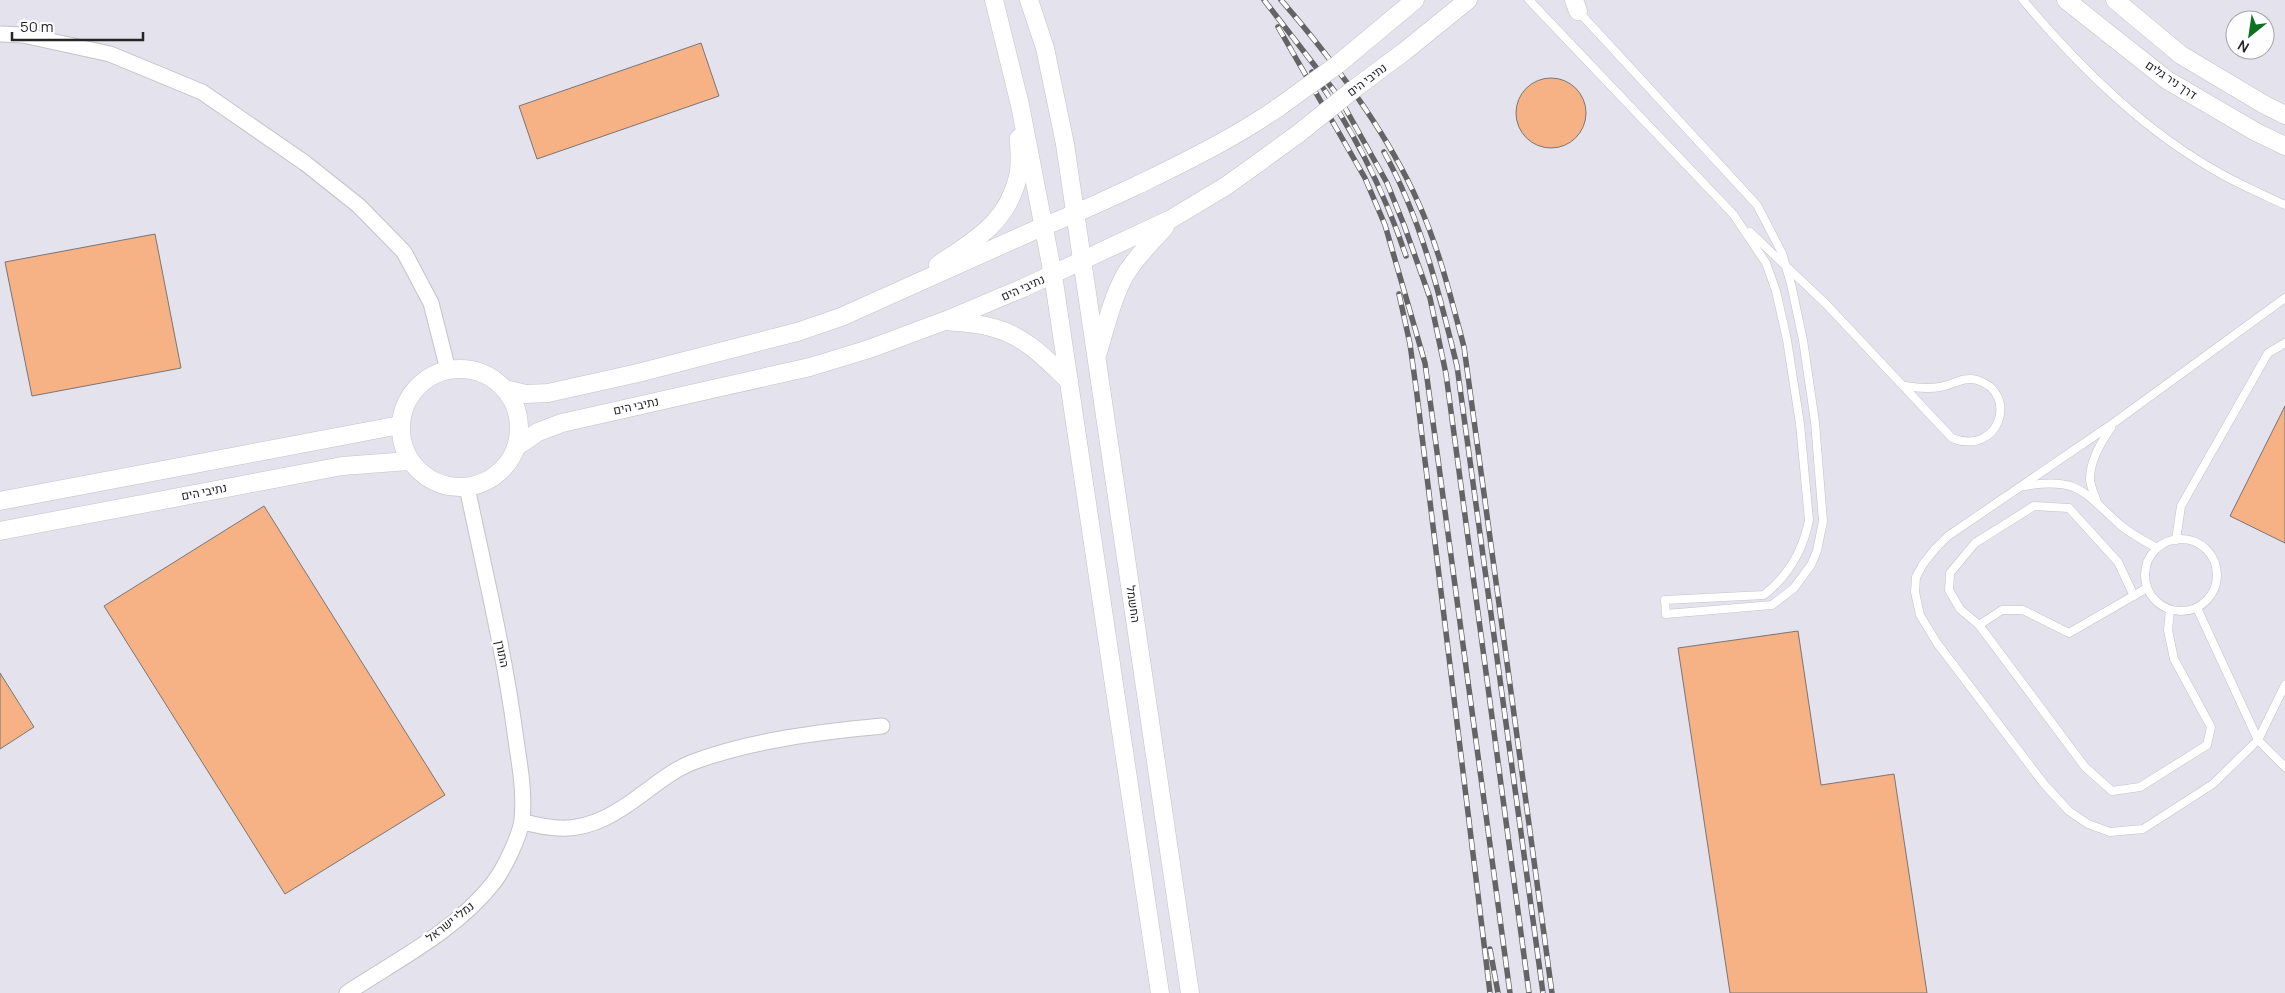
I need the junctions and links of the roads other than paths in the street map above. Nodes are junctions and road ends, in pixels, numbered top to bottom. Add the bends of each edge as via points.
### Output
1 (994, 0) edge
2 (1029, 0) edge
3 (1415, 0) edge
4 (1468, 0) edge
5 (1529, 0) edge
6 (2023, 0) edge
7 (2066, 0) edge
8 (2115, 0) edge
9 (1573, 4) edge
10 (0, 34) edge
11 (1020, 105) junction
12 (2285, 115) edge
13 (2285, 146) edge
14 (2285, 205) edge
15 (1733, 214) junction
16 (1076, 215) junction
17 (1172, 219) junction
18 (1044, 226) junction
19 (1083, 261) junction
20 (1785, 265) junction
21 (1052, 275) junction
22 (905, 288) junction
23 (2285, 298) edge
24 (947, 320) junction
25 (2285, 343) edge
26 (1097, 358) junction
27 (448, 370) junction
28 (1069, 381) junction
29 (1905, 386) junction
30 (505, 389) junction
31 (2115, 422) junction
32 (400, 426) junction
33 (516, 447) junction
34 (410, 461) junction
35 (467, 487) junction
36 (2019, 487) junction
37 (0, 501) edge
38 (2096, 502) junction
39 (0, 531) edge
40 (2176, 540) junction
41 (2157, 548) junction
42 (2147, 588) junction
43 (2134, 596) junction
44 (2197, 608) junction
45 (2170, 610) junction
46 (1979, 625) junction
47 (2285, 684) edge
48 (882, 726) dead end
49 (2258, 740) junction
50 (2285, 767) edge
51 (522, 822) junction
52 (347, 993) edge
53 (1160, 993) edge
54 (1190, 993) edge

1 - 11 street
2 - 16 street, החשמל via 1045,48
3 - 16 street, bridge via 1337,65 1249,128
4 - 17 street, נתיבי הים, bridge via 1298,134 1226,186
5 - 15 lane
6 - 14 lane via 2103,88 2155,131 2222,174
7 - 13 street, דרך ניר גלים via 2167,80
8 - 12 street via 2181,55
9 - 20 lane via 1756,205 1782,253
10 - 27 street via 23,35 110,54 202,92 305,162 359,206 404,252 431,303
11 - 18 street
11 - 22 street via 1018,176 999,218 987,232
15 - 20 lane
15 - 20 lane via 1766,263 1776,291 1800,424 1809,520 1796,559 1787,573 1764,595 1665,600 1666,614 1772,605 1803,577 1817,551 1823,521 1815,422 1803,340
16 - 18 street
16 - 19 street, החשמל
17 - 19 street, נתיבי הים
17 - 26 street via 1126,275 1114,298
18 - 21 street
18 - 22 street
19 - 21 street, נתיבי הים
19 - 26 street, החשמל
20 - 29 lane
21 - 24 street, נתיבי הים
21 - 28 street
22 - 30 street via 842,317 797,332 638,373 548,393 526,394
23 - 31 lane
24 - 28 street via 993,327 1016,336 1037,350
24 - 33 street, נתיבי הים via 810,367 562,423 538,432
25 - 40 lane via 2268,353 2181,506
26 - 54 street, החשמל
27 - 30 street via 479,372
27 - 32 street via 420,383 409,395 402,410
28 - 53 street
29 - 29 lane via 1952,438 1962,442 1982,440 1997,427 2001,407 1998,397 1985,383 1965,379 1924,389
30 - 33 street via 514,402 518,417
31 - 36 lane
31 - 38 lane via 2101,442 2090,479
32 - 34 street via 402,444
32 - 37 street
33 - 35 street via 498,474
34 - 35 street via 434,482
34 - 39 street, נתיבי הים via 342,466
35 - 51 street, התורן via 510,697 524,797
36 - 38 lane via 2058,482 2080,490
36 - 49 lane via 1934,549 1916,577 1915,592 1920,615 1937,643 2044,784 2069,811 2088,824 2110,832 2143,829 2213,784
38 - 41 lane via 2119,524
40 - 41 lane
40 - 44 lane via 2196,542 2216,565 2216,585 2212,594
41 - 42 lane via 2146,567
42 - 43 lane
42 - 45 lane via 2152,598
43 - 46 lane via 2069,633 2023,610 2002,610
43 - 46 lane via 2118,562 2069,508 2034,506 1975,544 1950,573 1949,590 1960,609
44 - 45 lane via 2179,612
44 - 49 lane
45 - 46 lane via 2168,630 2174,659 2211,727 2207,745 2140,788 2112,790 2084,767
47 - 49 lane
48 - 51 street via 814,733 691,763 604,820 588,825 560,829
49 - 50 lane
51 - 52 street, נמלי ישראל via 496,880 481,898 444,929

